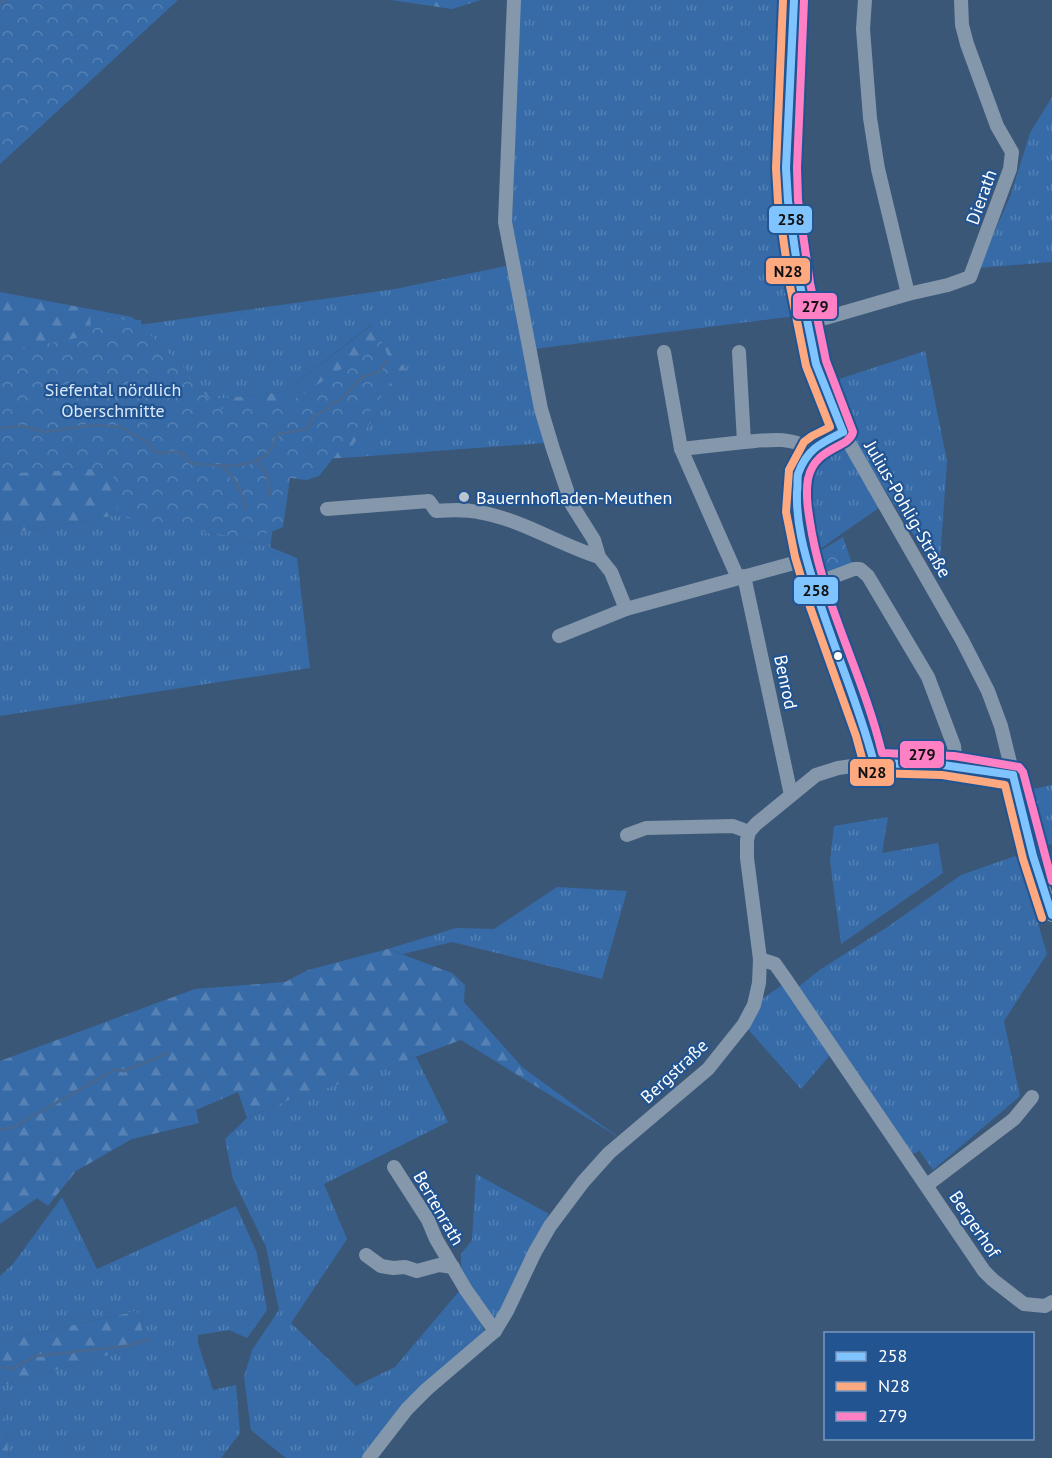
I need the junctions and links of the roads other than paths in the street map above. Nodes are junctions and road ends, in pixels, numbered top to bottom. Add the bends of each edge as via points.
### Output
1 (514, 0) edge
2 (794, 0) edge
3 (865, 0) edge
4 (961, 0) edge
5 (908, 294) junction
6 (808, 323) junction
7 (664, 352) dead end
8 (739, 352) dead end
9 (843, 432) junction
10 (744, 442) junction
11 (681, 449) junction
12 (811, 449) junction
13 (327, 509) dead end
14 (599, 557) junction
15 (805, 560) junction
16 (741, 577) junction
17 (814, 584) junction
18 (626, 609) junction
19 (559, 636) dead end
20 (874, 763) junction
21 (956, 766) junction
22 (1013, 775) junction
23 (790, 795) junction
24 (749, 832) junction
25 (627, 835) dead end
26 (1052, 915) edge
27 (760, 959) junction
28 (1032, 1097) dead end
29 (394, 1167) dead end
30 (927, 1185) junction
31 (366, 1256) dead end
32 (453, 1267) junction
33 (1052, 1302) edge
34 (495, 1331) junction
35 (369, 1458) edge

1 - 14 street via 505,222 541,409 572,506 594,540
2 - 6 street, Julius-Pohlig-Straße via 786,168
3 - 5 street via 863,29 870,118 878,170
4 - 5 street, Dierath via 967,44 997,126 1012,152 1010,169 970,277
5 - 6 street, Dierath
6 - 9 street, Julius-Pohlig-Straße via 816,364
7 - 11 street, Benrod
8 - 10 street
9 - 12 street
9 - 22 street, Julius-Pohlig-Straße via 988,691
10 - 11 street
10 - 12 street via 798,442
11 - 16 street, Benrod
12 - 15 street via 802,462 795,504
13 - 14 street via 429,501 436,511 477,512 503,518
14 - 18 street via 611,572
15 - 16 street
15 - 17 street
16 - 18 street
16 - 23 street, Benrod
17 - 20 street
17 - 21 street via 854,569 868,576 928,677 954,746
18 - 19 street
20 - 21 street
20 - 23 street via 826,770
21 - 22 street
22 - 26 street, Julius-Pohlig-Straße
23 - 24 street
24 - 25 street via 733,826 646,828
24 - 27 street, Bergstraße via 747,858
27 - 30 street via 775,964
27 - 34 street, Bergstraße via 754,1005 744,1024 708,1068 609,1153 567,1202 535,1252
28 - 30 street, Bergerhof via 1014,1119
29 - 32 street, Bertenrath
30 - 33 street, Bergerhof via 993,1280 1024,1304 1045,1306
31 - 32 street, Bertenrath via 381,1266 393,1268 417,1271 439,1264
32 - 34 street, Bertenrath
34 - 35 street, Bergstraße via 420,1395

